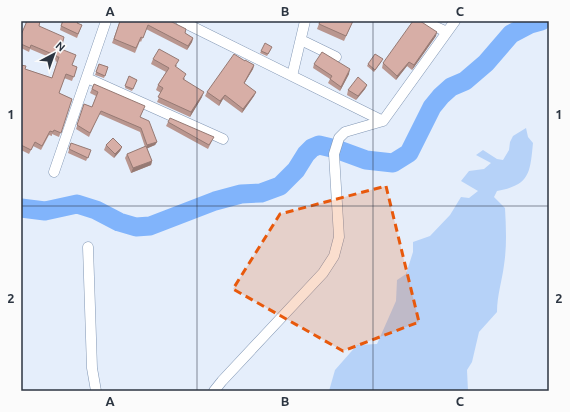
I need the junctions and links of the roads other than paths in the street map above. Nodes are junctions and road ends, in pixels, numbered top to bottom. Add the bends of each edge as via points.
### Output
1 (106, 21) edge
2 (181, 21) edge
3 (305, 21) edge
4 (423, 21) edge
5 (455, 21) edge
6 (447, 32) junction
7 (301, 40) junction
8 (336, 57) dead end
9 (292, 76) junction
10 (87, 78) junction
11 (383, 121) junction
12 (223, 139) dead end
13 (54, 172) dead end
14 (88, 247) dead end
15 (96, 391) edge
16 (214, 391) edge

1 - 10 street
2 - 9 street
3 - 7 street
4 - 6 street
5 - 6 street
6 - 11 street
7 - 8 street
7 - 9 street
9 - 11 street
10 - 12 street
10 - 13 street
11 - 16 street via 345,132 339,138 334,154 339,237 334,256 323,273
14 - 15 street via 92,368

